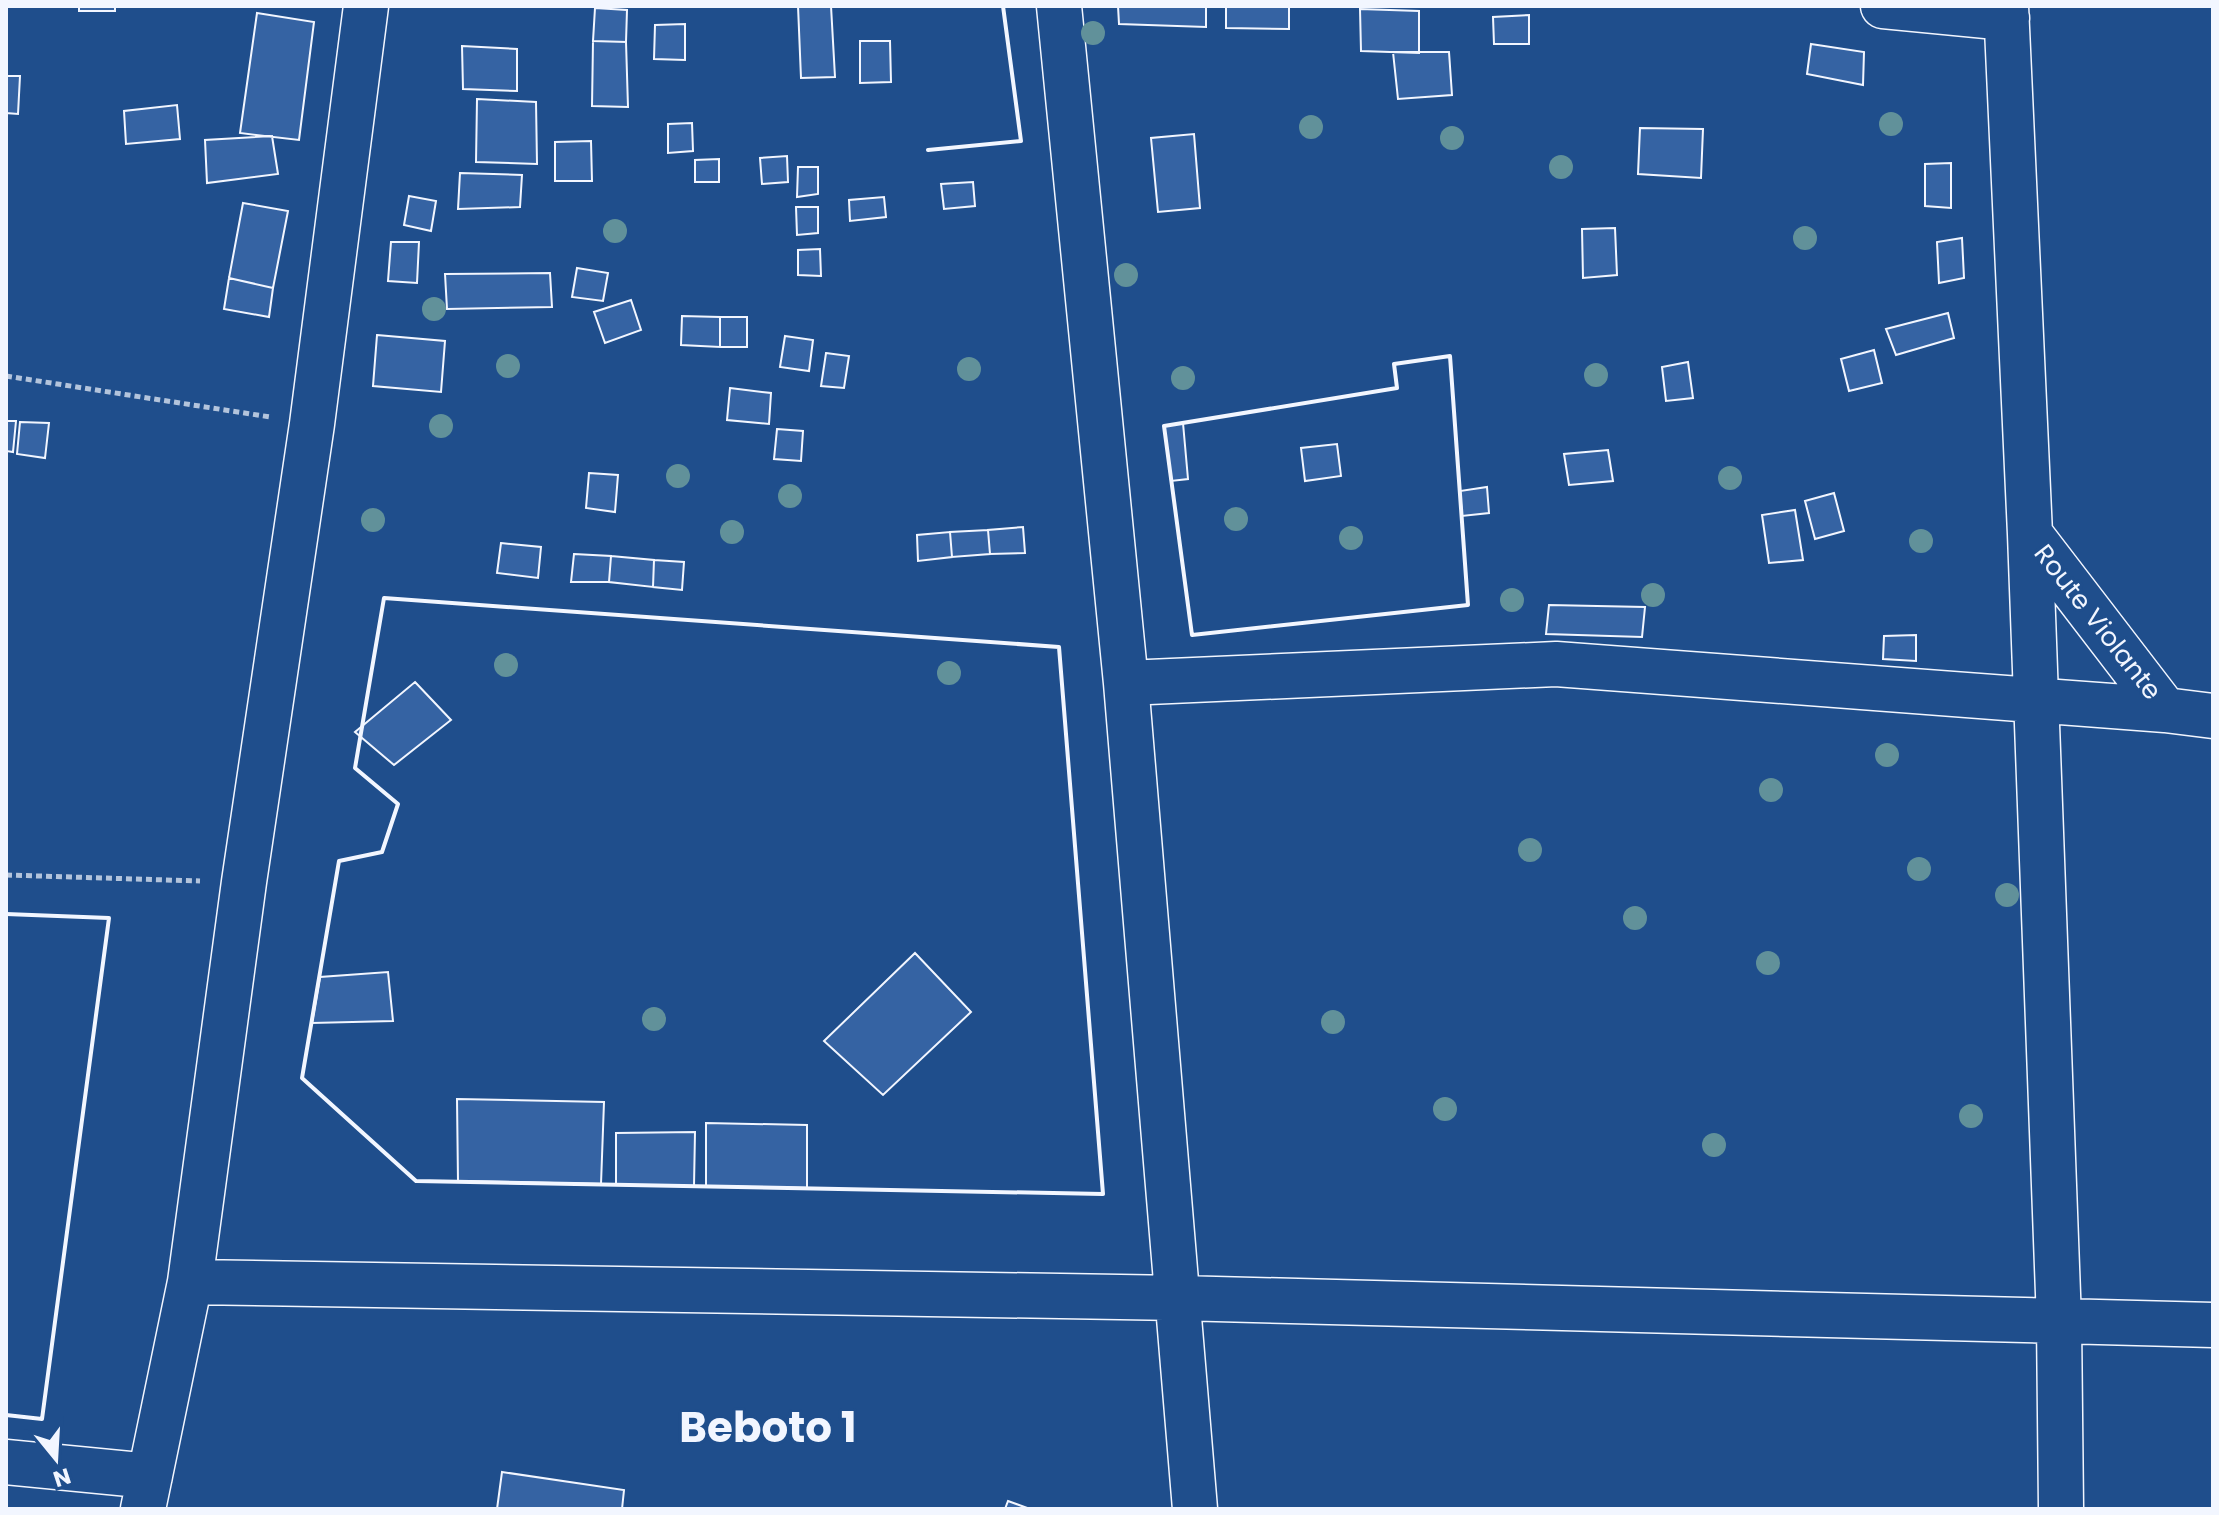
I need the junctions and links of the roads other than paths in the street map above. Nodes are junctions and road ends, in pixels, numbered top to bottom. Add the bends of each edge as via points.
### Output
1 (366, 6) edge
2 (1059, 6) edge
3 (1883, 6) edge
4 (2006, 12) edge
5 (2030, 534) junction
6 (1126, 683) junction
7 (2035, 698) junction
8 (2165, 710) junction
9 (2213, 716) edge
10 (190, 1282) junction
11 (1179, 1298) junction
12 (2059, 1321) junction
13 (2213, 1325) edge
14 (6, 1462) edge
15 (146, 1493) edge
16 (1195, 1509) edge
17 (2061, 1509) edge

1 - 10 street
2 - 6 street
3 - 4 street
4 - 5 street
5 - 7 street
5 - 8 street, Route Violante
6 - 7 street via 1556,664
6 - 11 street
7 - 8 street
7 - 12 street
8 - 9 street, Route Violante
10 - 11 street
10 - 15 street
11 - 12 street
11 - 16 street
12 - 13 street
12 - 17 street
14 - 15 street

